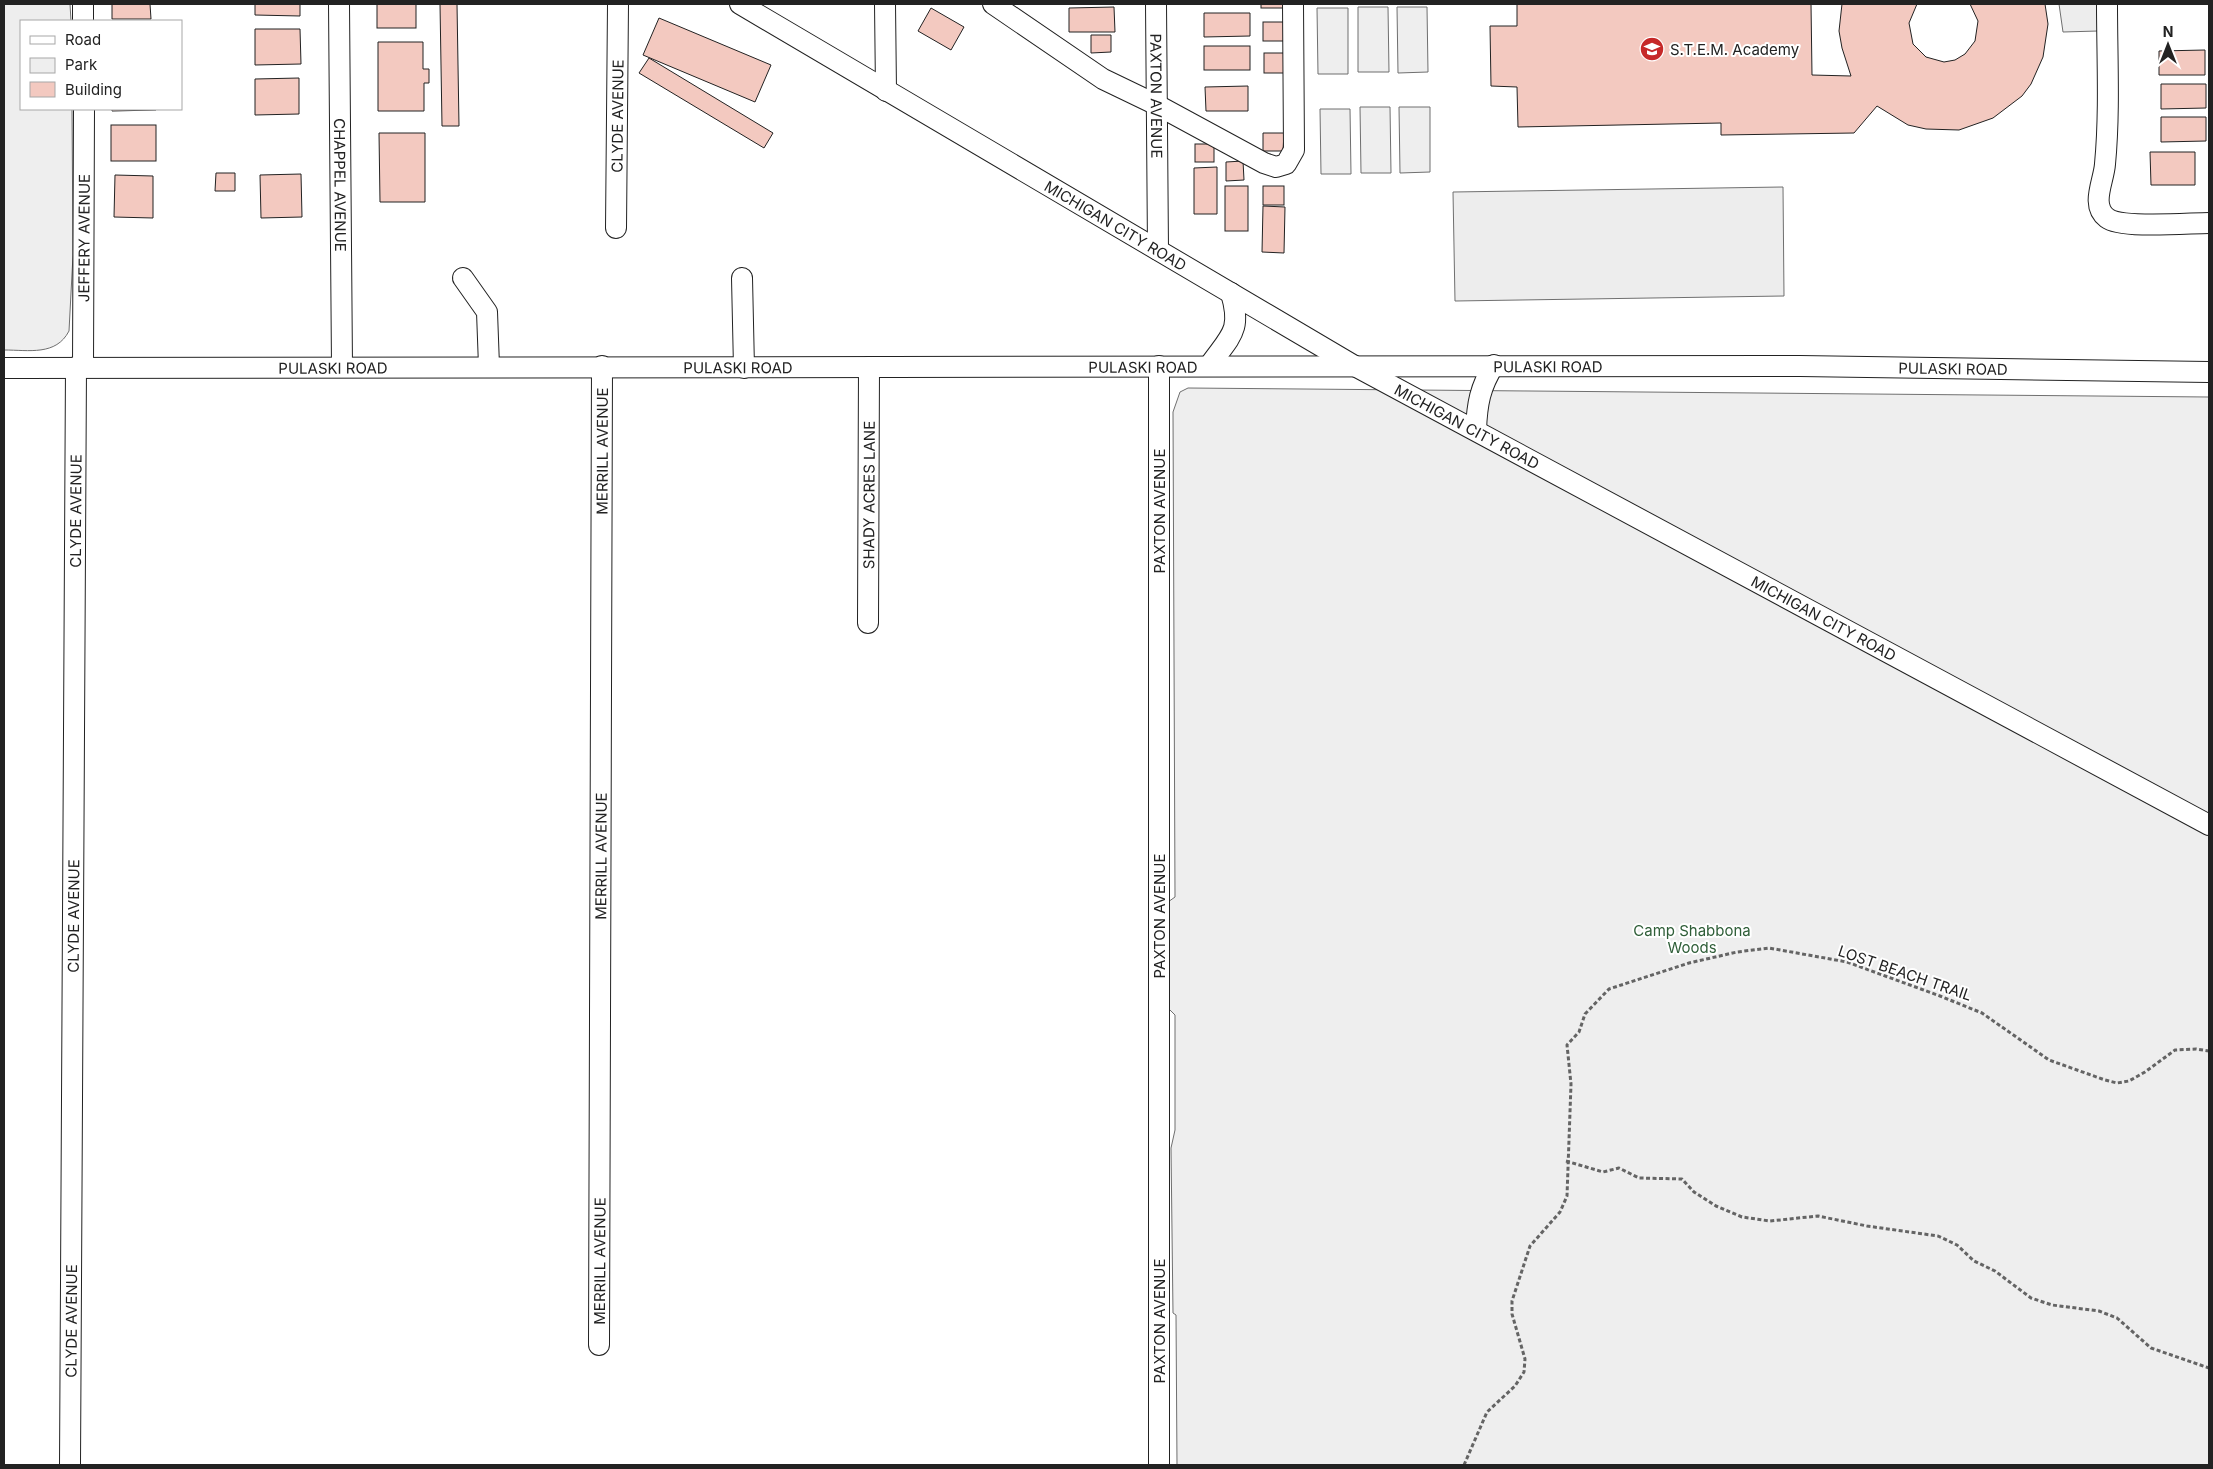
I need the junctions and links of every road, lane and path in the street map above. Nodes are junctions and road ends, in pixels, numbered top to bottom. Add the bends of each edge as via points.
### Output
1 (83, 4) edge
2 (339, 4) edge
3 (618, 4) edge
4 (740, 4) edge
5 (885, 4) edge
6 (993, 4) edge
7 (1156, 4) edge
8 (1293, 4) edge
9 (2107, 4) edge
10 (1021, 13) edge
11 (83, 20) edge
12 (886, 91) junction
13 (1157, 105) junction
14 (84, 110) edge
15 (2209, 223) edge
16 (616, 228) dead end
17 (1158, 250) junction
18 (463, 278) dead end
19 (742, 278) dead end
20 (1231, 293) junction
21 (1353, 365) junction
22 (1494, 365) junction
23 (342, 366) junction
24 (489, 366) junction
25 (602, 366) junction
26 (1159, 366) junction
27 (1210, 366) junction
28 (79, 367) junction
29 (869, 367) junction
30 (4, 368) edge
31 (744, 368) junction
32 (2209, 372) edge
33 (1476, 430) junction
34 (868, 623) dead end
35 (2209, 824) edge
36 (2209, 1051) edge
37 (1566, 1162) junction
38 (599, 1345) dead end
39 (2209, 1368) edge
40 (70, 1465) edge
41 (1159, 1465) edge
42 (1464, 1465) edge

1 - 11 street
2 - 23 street, CHAPPEL AVENUE
3 - 16 street, CLYDE AVENUE
4 - 12 street, MICHIGAN CITY ROAD
5 - 12 street
6 - 10 street
7 - 13 street, PAXTON AVENUE
8 - 13 street via 1294,150 1286,164 1264,163
9 - 15 street via 2107,135 2099,191 2102,211 2107,218 2131,224
10 - 13 street via 1103,79
12 - 17 street, MICHIGAN CITY ROAD
13 - 17 street, PAXTON AVENUE
14 - 28 street, JEFFERY AVENUE
17 - 20 street, MICHIGAN CITY ROAD
18 - 24 street via 488,312
19 - 31 street
20 - 21 street, MICHIGAN CITY ROAD
20 - 27 street via 1236,326
21 - 22 street, PULASKI ROAD
21 - 27 street, PULASKI ROAD
21 - 33 street, MICHIGAN CITY ROAD
22 - 32 street, PULASKI ROAD
22 - 33 street via 1482,384 1477,403
23 - 24 street, PULASKI ROAD
23 - 28 street, PULASKI ROAD
24 - 25 street, PULASKI ROAD
25 - 31 street, PULASKI ROAD
25 - 38 street, MERRILL AVENUE
26 - 27 street, PULASKI ROAD
26 - 29 street, PULASKI ROAD
26 - 41 street, PAXTON AVENUE
28 - 30 street, PULASKI ROAD
28 - 40 street, CLYDE AVENUE
29 - 31 street, PULASKI ROAD
29 - 34 street, SHADY ACRES LANE
33 - 35 street, MICHIGAN CITY ROAD
36 - 37 path, LOST BEACH TRAIL via 2175,1050 2145,1072 2129,1081 2117,1083 2049,1060 1982,1013 1847,962 1769,948 1737,952 1689,963 1609,989 1585,1014 1579,1032 1567,1045 1571,1084
37 - 39 path via 1603,1172 1619,1168 1639,1178 1682,1179 1694,1192 1716,1206 1742,1217 1770,1221 1818,1216 1938,1236 1957,1245 1974,1261 1995,1271 2031,1298 2052,1305 2098,1310 2117,1318 2151,1348
37 - 42 path, LOST BEACH TRAIL via 1567,1196 1560,1212 1530,1246 1512,1301 1512,1314 1525,1358 1524,1372 1515,1386 1487,1412

